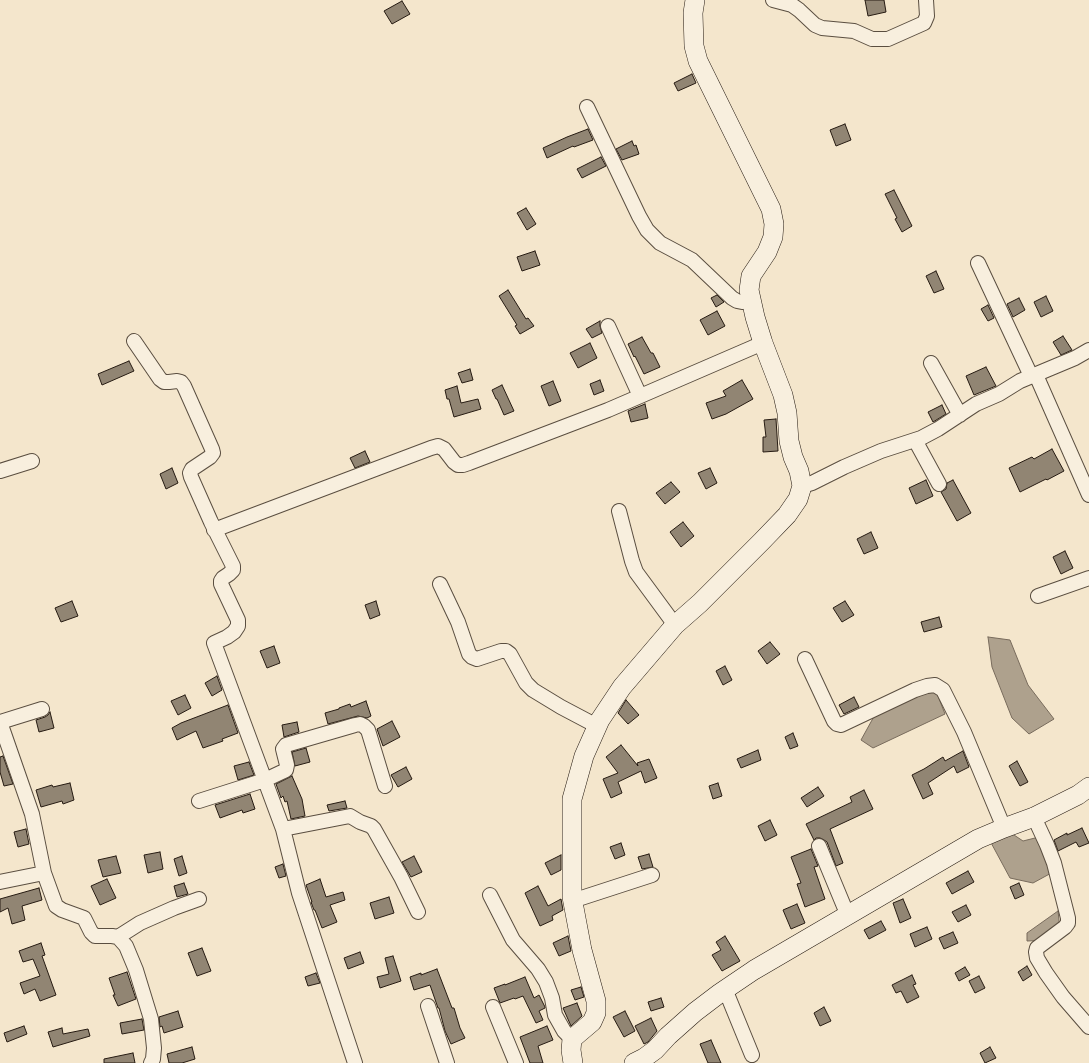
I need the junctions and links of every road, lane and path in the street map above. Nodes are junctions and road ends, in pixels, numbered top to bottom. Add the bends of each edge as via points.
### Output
1 (695, 0) edge
2 (773, 0) edge
3 (926, 0) edge
4 (587, 107) dead end
5 (978, 263) dead end
6 (751, 301) junction
7 (608, 326) dead end
8 (134, 341) dead end
9 (763, 342) junction
10 (1089, 350) edge
11 (931, 363) dead end
12 (1034, 376) junction
13 (640, 396) junction
14 (960, 415) junction
15 (915, 440) junction
16 (32, 461) dead end
17 (0, 471) edge
18 (939, 484) dead end
19 (802, 486) junction
20 (1089, 493) edge
21 (619, 511) dead end
22 (214, 530) junction
23 (1089, 578) edge
24 (440, 584) dead end
25 (1038, 596) dead end
26 (675, 626) junction
27 (805, 659) dead end
28 (42, 709) dead end
29 (0, 722) edge
30 (597, 726) junction
31 (265, 780) junction
32 (386, 786) dead end
33 (1089, 787) edge
34 (199, 801) dead end
35 (1034, 817) junction
36 (1004, 828) junction
37 (283, 829) junction
38 (818, 846) dead end
39 (44, 873) junction
40 (652, 875) dead end
41 (0, 882) edge
42 (490, 895) dead end
43 (199, 899) dead end
44 (572, 901) junction
45 (418, 912) dead end
46 (848, 916) junction
47 (118, 937) junction
48 (725, 990) junction
49 (428, 1006) dead end
50 (493, 1007) dead end
51 (1089, 1027) edge
52 (572, 1039) junction
53 (752, 1054) dead end
54 (151, 1063) edge
55 (356, 1063) edge
56 (447, 1063) edge
57 (516, 1063) edge
58 (573, 1063) edge
59 (634, 1063) edge

1 - 6 street via 694,46 698,61 773,217 773,237 767,252 751,276
2 - 3 street via 792,5 822,28 854,31 872,39 888,39 924,22 927,16
4 - 6 street via 647,230 660,243 692,260 732,298 737,301
5 - 12 street
6 - 9 street
7 - 13 street
8 - 22 street via 160,379 164,382 181,382 184,386 212,449 210,457 190,473
9 - 13 street
9 - 19 street via 783,395 789,441
10 - 12 street
11 - 14 street
12 - 14 street via 976,404
12 - 20 street
13 - 22 street via 463,465 454,462 444,449 438,446 430,448
14 - 15 street
15 - 18 street
15 - 19 street via 881,451
16 - 17 street
19 - 26 street via 798,499 787,515
21 - 26 street via 636,572
22 - 31 street via 233,566 233,570 223,578 221,584 238,620 234,632 214,643
23 - 25 street
24 - 30 street via 472,658 506,651 533,690
26 - 30 street via 622,687
27 - 36 street via 834,721 841,725 926,686 934,685 943,690 964,732
28 - 29 street
29 - 39 street via 32,814
30 - 44 street via 584,756 572,799
31 - 32 street via 286,770 283,748 286,745 360,724 368,730
31 - 34 street
31 - 37 street
33 - 35 street
35 - 36 street
35 - 51 street via 1054,863 1068,918 1065,927 1037,948 1037,958 1063,997
36 - 46 street via 978,839
37 - 45 street via 350,816 371,826
37 - 55 street via 300,893
38 - 46 street
39 - 41 street
39 - 47 street via 56,906 84,918 95,936
40 - 44 street
42 - 52 street via 513,940 546,982 555,1015
43 - 47 street via 140,923
44 - 52 street via 596,1001 596,1013 592,1022
46 - 48 street via 761,966
47 - 54 street via 126,946 136,970 150,1019 154,1048
48 - 53 street
48 - 59 street via 695,1012 655,1050
49 - 56 street
50 - 57 street
52 - 58 street

